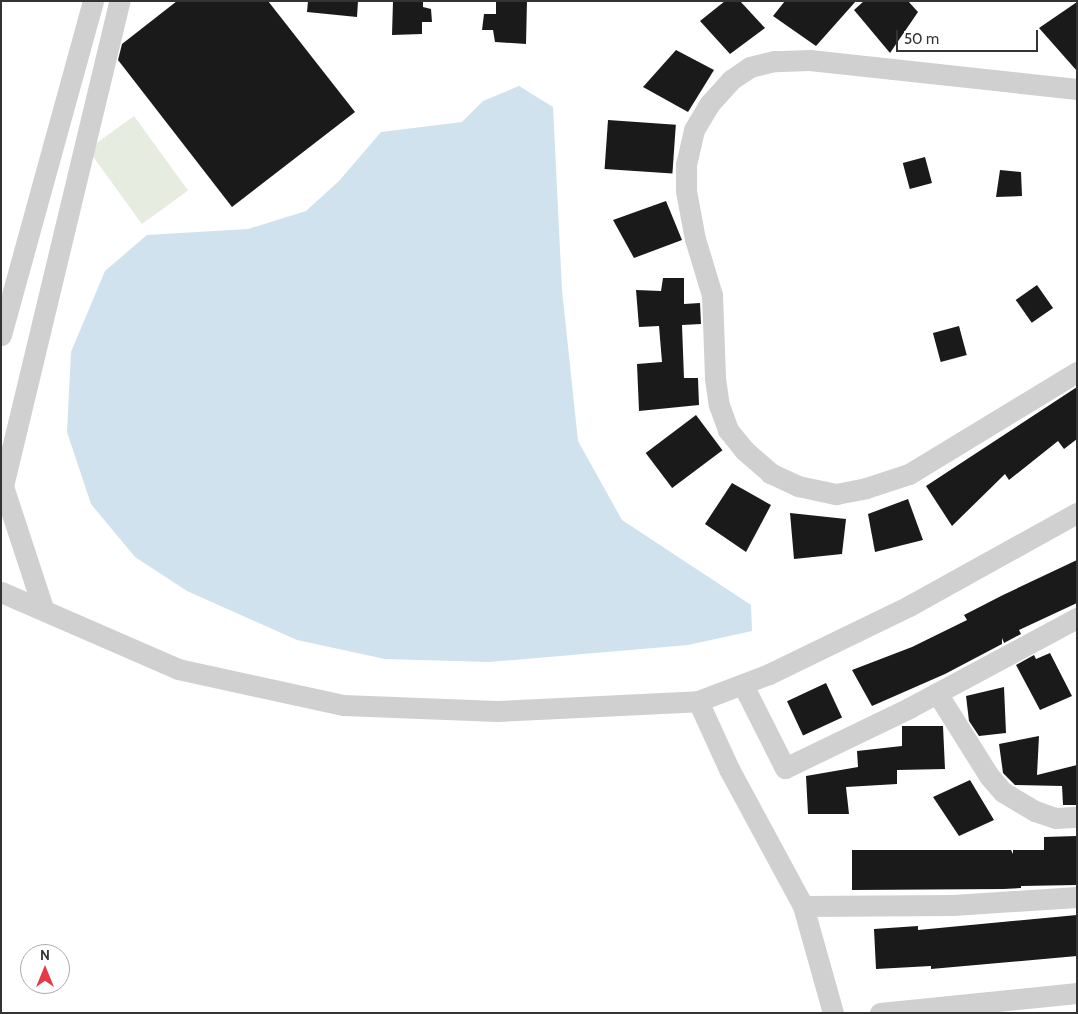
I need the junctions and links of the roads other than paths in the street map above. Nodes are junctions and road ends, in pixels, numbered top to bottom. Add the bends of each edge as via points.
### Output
1 (93, 1) edge
2 (119, 1) edge
3 (1077, 88) edge
4 (1, 335) edge
5 (1077, 372) edge
6 (1077, 514) edge
7 (1, 592) edge
8 (43, 608) junction
9 (1077, 618) edge
10 (743, 685) junction
11 (936, 693) junction
12 (698, 701) junction
13 (1077, 817) edge
14 (1077, 897) edge
15 (803, 906) junction
16 (1077, 993) edge
17 (832, 1013) edge
18 (880, 1013) edge

1 - 4 street
2 - 8 street via 3,486
3 - 5 street via 810,60 774,61 750,67 730,80 710,103 694,130 686,164 686,191 695,239 712,294 714,378 719,405 728,430 744,450 770,473 798,486 836,494 909,474
6 - 10 street via 909,606
7 - 8 street
8 - 12 street via 178,670 343,705 497,711
9 - 11 street
10 - 11 street via 785,768
10 - 12 street
11 - 13 street via 989,776 1004,792 1035,811 1055,818
12 - 15 street via 728,769
14 - 15 street via 953,905
15 - 17 street
16 - 18 street

